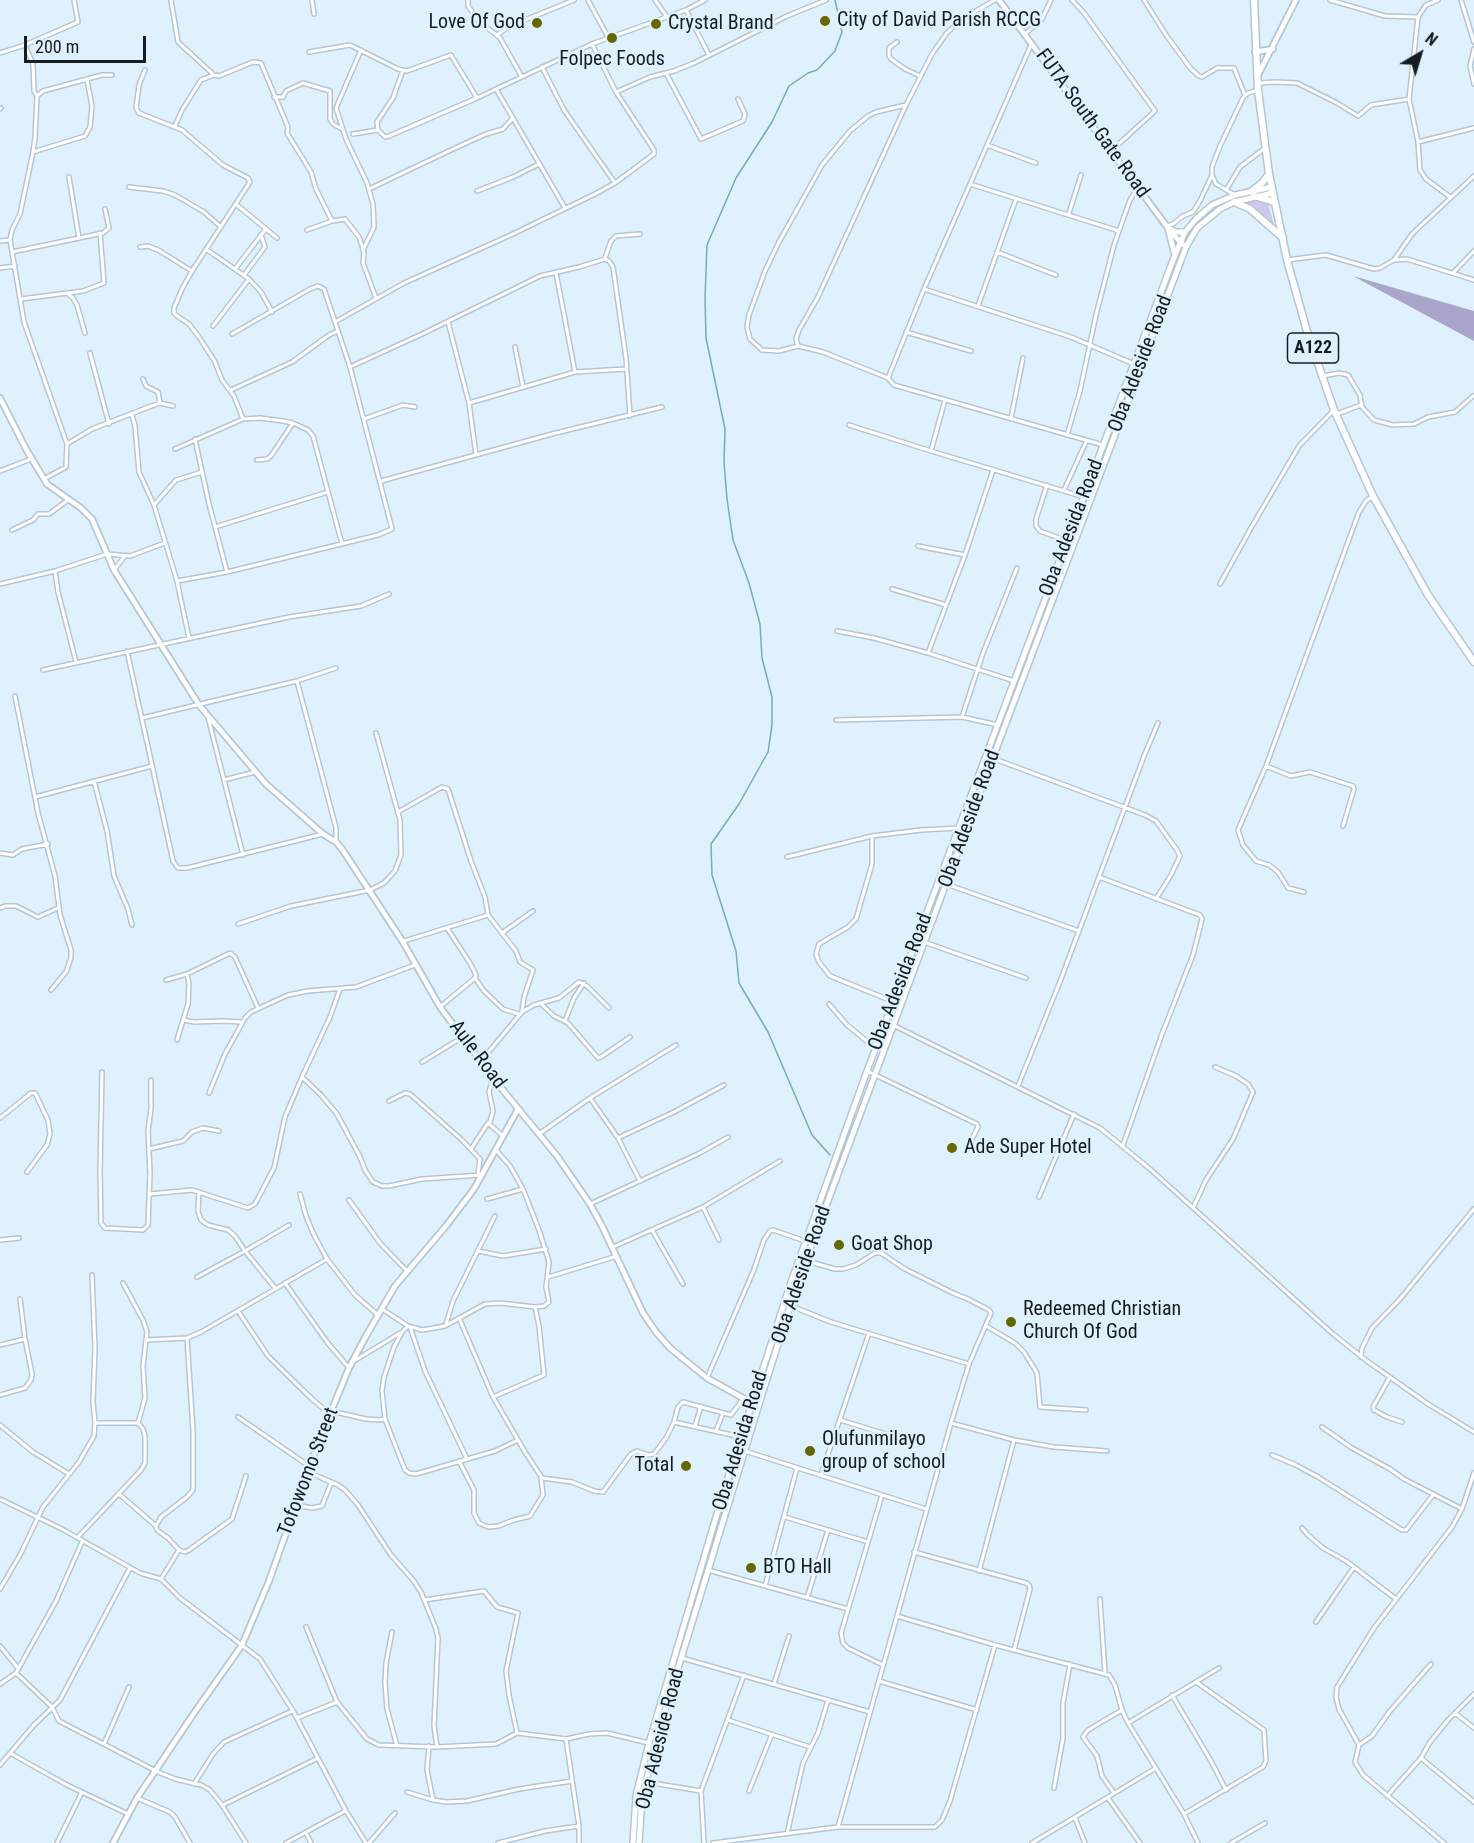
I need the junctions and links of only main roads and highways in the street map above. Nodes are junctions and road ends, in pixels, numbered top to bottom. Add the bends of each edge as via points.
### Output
1 (1254, 0) edge
2 (1269, 174) junction
3 (1272, 190) junction
4 (1254, 193) junction
5 (1234, 198) junction
6 (1274, 202) junction
7 (1185, 232) junction
8 (1282, 238) junction
9 (1174, 255) junction
10 (1058, 576) junction
11 (1474, 662) edge
12 (1018, 682) junction
13 (813, 1218) junction
14 (820, 1220) junction
15 (710, 1555) junction
16 (675, 1668) junction
17 (633, 1843) edge
18 (639, 1843) edge

1 - 2 highway, A122 via 1258,84
2 - 3 highway, A122
2 - 4 highway
3 - 4 main road
3 - 6 highway, A122
4 - 5 main road, Oba Adeside Road
4 - 6 highway
5 - 7 main road, Oba Adesida Road via 1212,205
5 - 8 highway
5 - 10 main road, Oba Adeside Road via 1204,220 1186,247
6 - 8 highway, A122
7 - 9 main road, Oba Adesida Road
7 - 9 main road via 1167,227
8 - 11 highway, A122 via 1308,335 1335,412 1373,496 1428,595
9 - 10 main road, Oba Adesida Road via 1067,541
10 - 12 main road, Oba Adesida Road
12 - 13 main road, Oba Adesida Road via 998,725
12 - 14 main road, Oba Adeside Road
13 - 14 main road
13 - 15 main road, Oba Adesida Road via 741,1437
14 - 15 main road, Oba Adeside Road
15 - 16 main road, Oba Adesida Road
15 - 16 main road, Oba Adeside Road via 682,1658
16 - 17 main road, Oba Adesida Road via 649,1743 636,1796
16 - 18 main road, Oba Adeside Road via 642,1797

